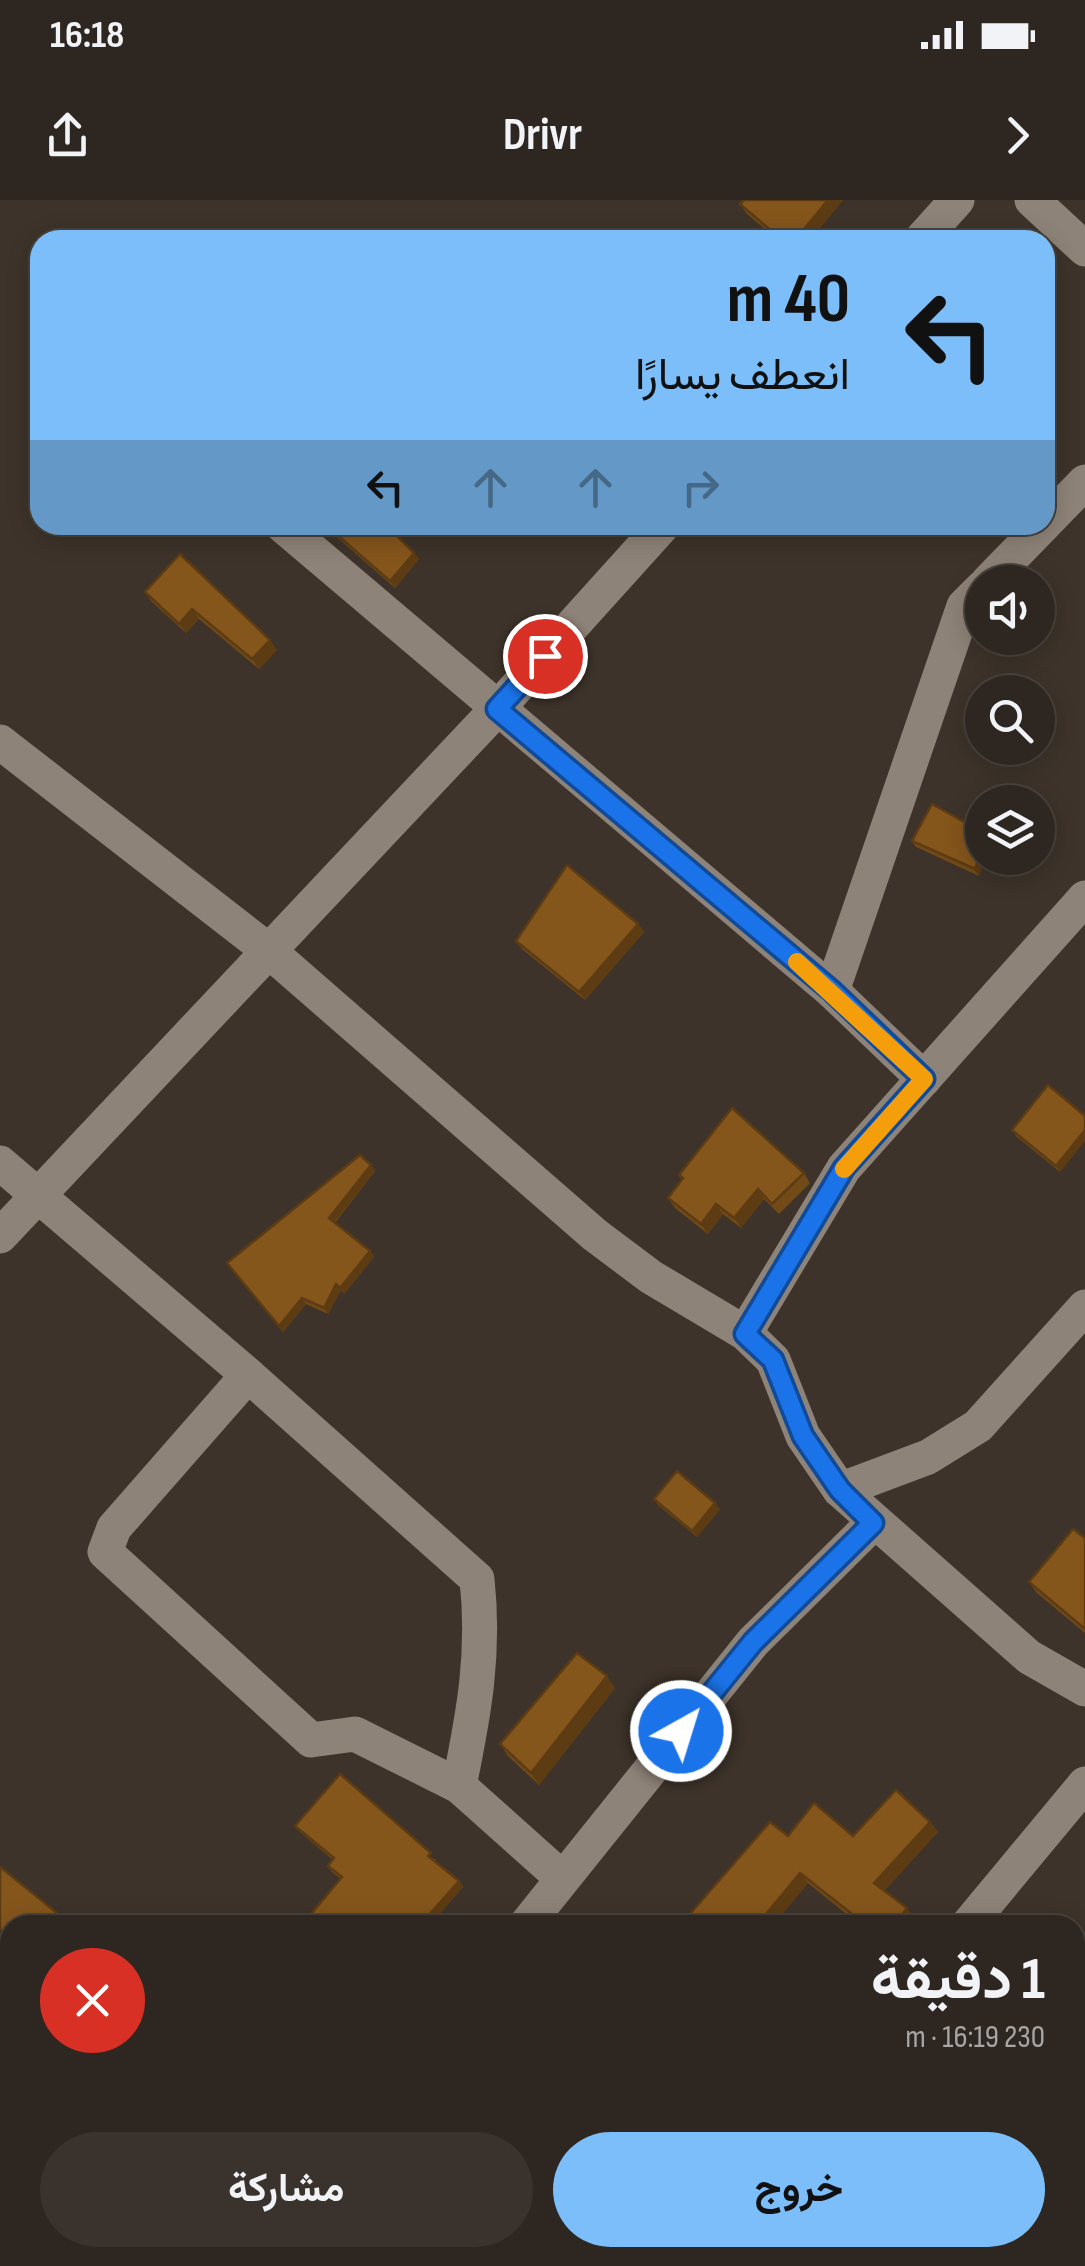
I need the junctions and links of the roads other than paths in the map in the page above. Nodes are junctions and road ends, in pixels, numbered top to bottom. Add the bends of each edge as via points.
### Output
1 (957, 200) edge
2 (1032, 200) edge
3 (930, 230) edge
4 (1085, 249) edge
5 (1085, 482) edge
6 (1055, 513) edge
7 (294, 535) edge
8 (654, 535) edge
9 (1034, 535) edge
10 (1004, 565) edge
11 (965, 605) edge
12 (497, 709) junction
13 (0, 742) edge
14 (1085, 898) edge
15 (269, 950) junction
16 (832, 991) junction
17 (924, 1079) junction
18 (0, 1163) edge
19 (38, 1195) junction
20 (0, 1236) edge
21 (1085, 1307) edge
22 (745, 1334) junction
23 (248, 1375) junction
24 (840, 1490) junction
25 (873, 1523) junction
26 (1085, 1689) edge
27 (1085, 1784) edge
28 (459, 1786) junction
29 (562, 1878) junction
30 (534, 1915) edge
31 (976, 1915) edge

1 - 3 street
2 - 4 street
5 - 6 street
7 - 12 street
8 - 12 street
9 - 10 street
11 - 16 street
12 - 15 street
12 - 16 street
13 - 15 street
14 - 17 street
15 - 19 street
15 - 22 street via 595,1235
16 - 17 street
17 - 22 street via 844,1168
18 - 19 street
19 - 20 street
19 - 23 street
21 - 24 street via 978,1426 928,1456
22 - 24 street via 773,1360 803,1436
23 - 28 street via 477,1579 483,1637
23 - 28 street via 114,1528 106,1552 311,1740 355,1734
24 - 25 street
25 - 26 street via 1029,1657
25 - 29 street via 753,1642
27 - 31 street
28 - 29 street
29 - 30 street

